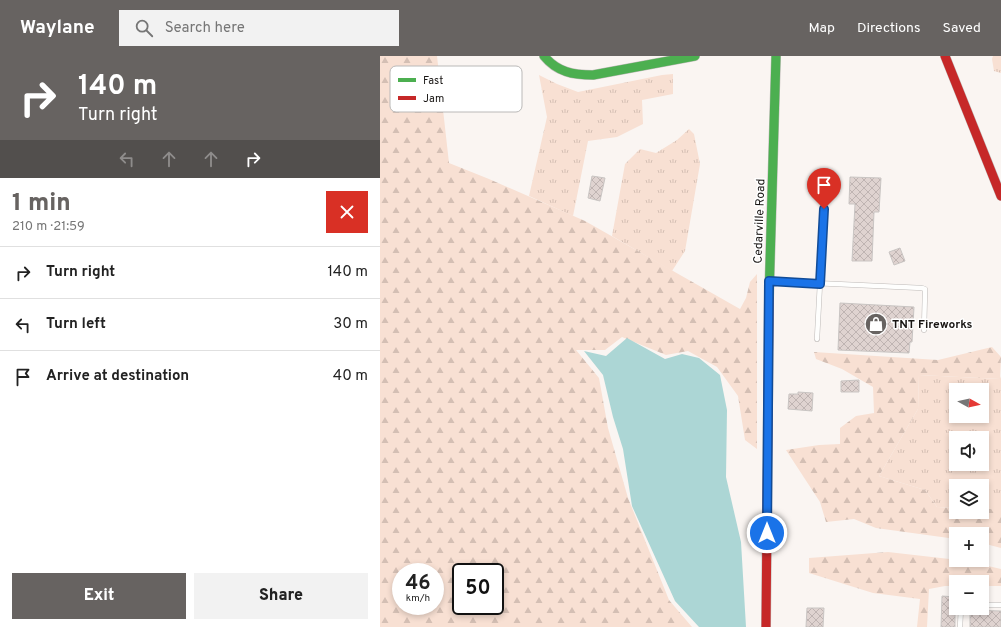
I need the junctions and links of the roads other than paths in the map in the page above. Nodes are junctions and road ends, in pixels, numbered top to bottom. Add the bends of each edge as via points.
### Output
1 (544, 56) edge
2 (695, 56) edge
3 (776, 56) edge
4 (945, 56) edge
5 (1001, 196) edge
6 (824, 209) dead end
7 (769, 281) junction
8 (820, 284) junction
9 (924, 330) dead end
10 (817, 339) dead end
11 (989, 604) edge
12 (1001, 605) edge
13 (961, 615) edge
14 (766, 627) edge
15 (960, 627) edge

1 - 2 main road via 561,71 582,76
3 - 7 main road, Cedarville Road
4 - 5 main road
6 - 8 lane
7 - 8 lane
7 - 14 main road, Cedarville Road
8 - 9 lane via 925,289
8 - 10 lane
11 - 12 lane
13 - 15 lane

